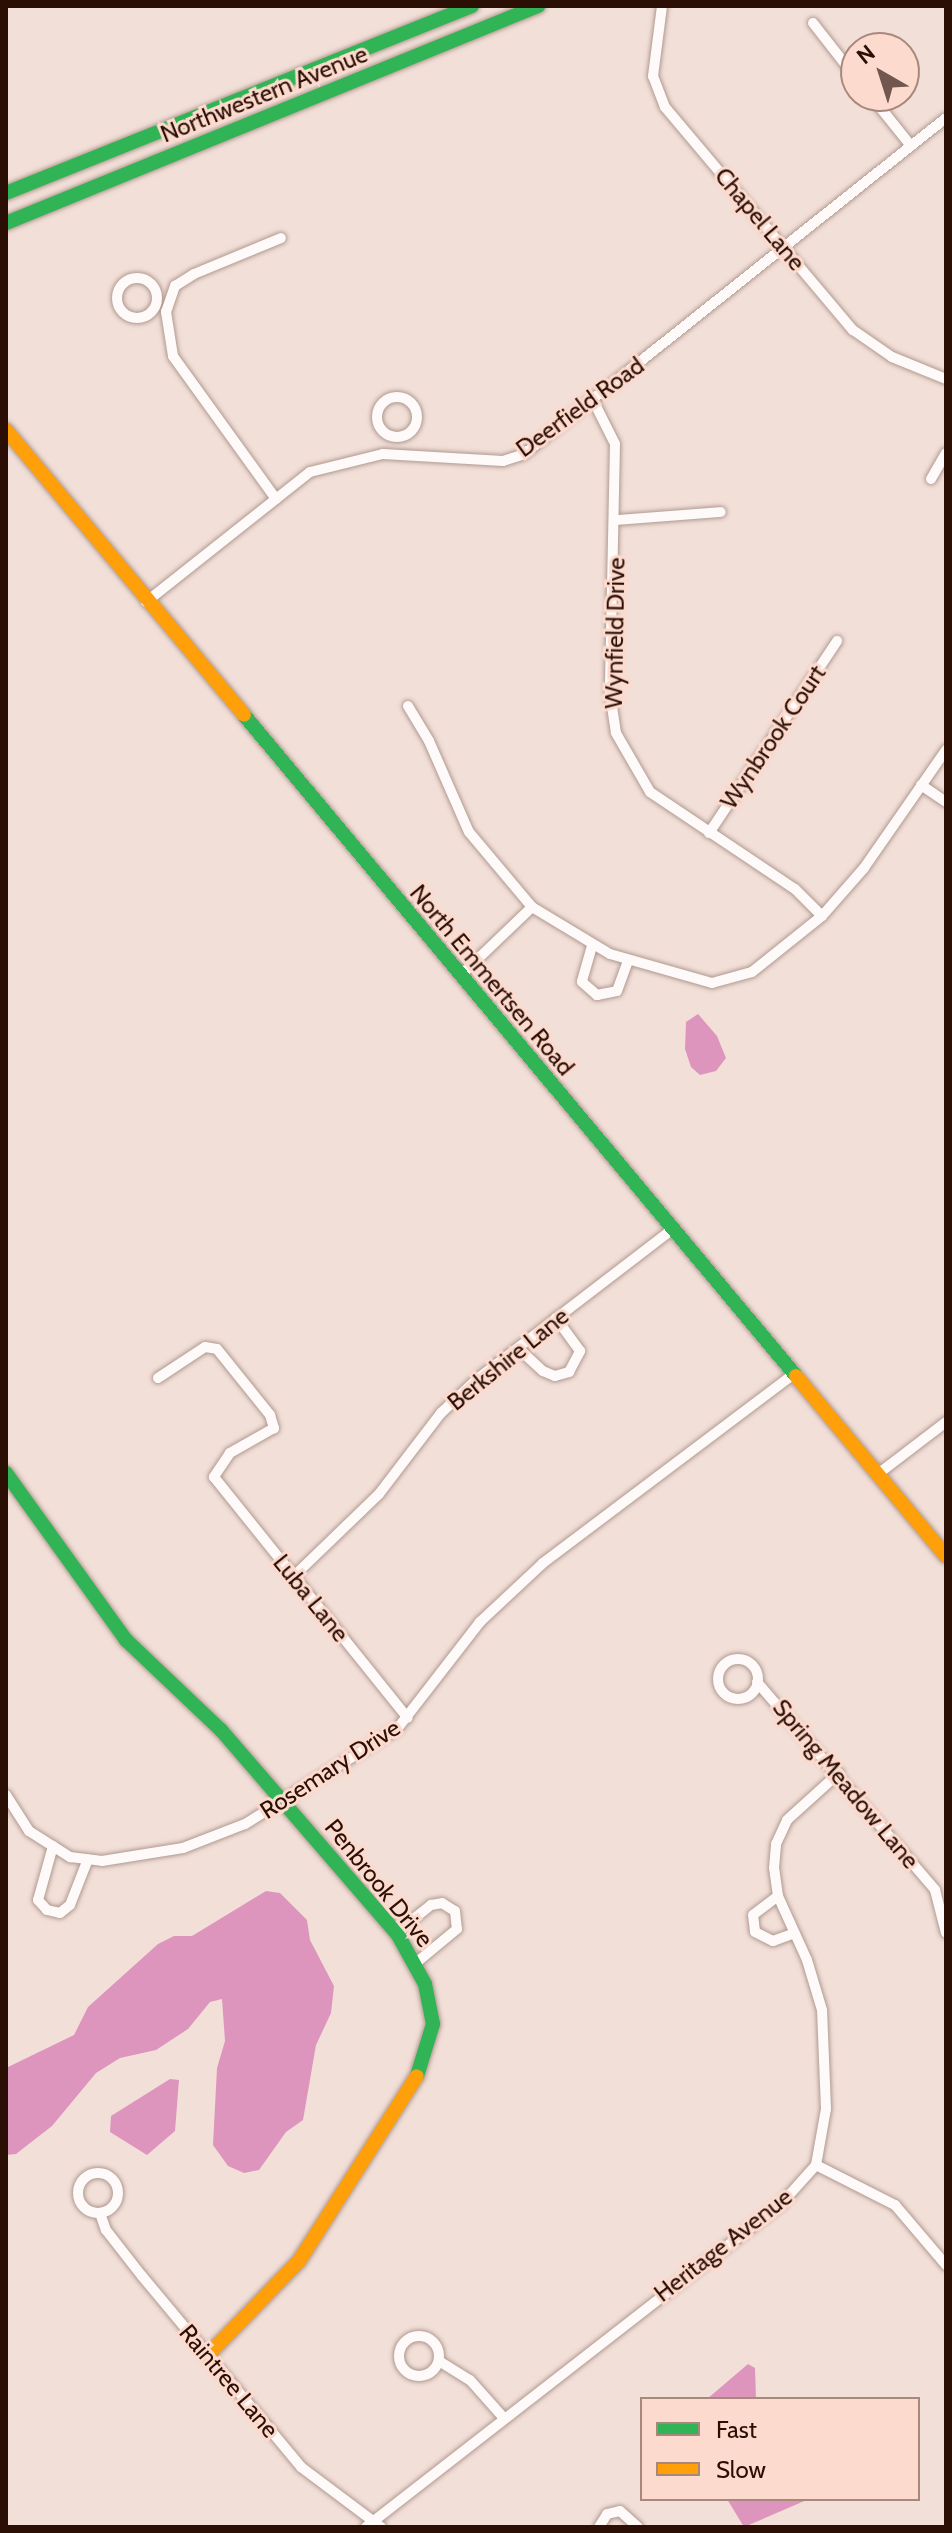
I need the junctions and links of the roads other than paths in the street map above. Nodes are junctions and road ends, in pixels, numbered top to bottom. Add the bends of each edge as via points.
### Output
1 (472, 6) edge
2 (538, 6) edge
3 (662, 6) edge
4 (813, 23) dead end
5 (840, 58) edge
6 (223, 106) junction
7 (884, 112) edge
8 (946, 118) edge
9 (231, 131) junction
10 (911, 146) junction
11 (6, 193) edge
12 (6, 223) edge
13 (281, 238) dead end
14 (784, 248) junction
15 (156, 305) dead end
16 (167, 308) junction
17 (946, 379) edge
18 (593, 400) junction
19 (6, 430) edge
20 (394, 437) dead end
21 (946, 453) edge
22 (395, 455) junction
23 (931, 479) dead end
24 (276, 499) junction
25 (721, 512) dead end
26 (617, 520) junction
27 (146, 602) junction
28 (837, 641) dead end
29 (408, 706) dead end
30 (946, 750) edge
31 (921, 785) junction
32 (946, 802) edge
33 (709, 833) junction
34 (532, 907) junction
35 (822, 916) junction
36 (592, 946) junction
37 (628, 961) junction
38 (460, 976) junction
39 (673, 1229) junction
40 (556, 1318) junction
41 (518, 1348) junction
42 (794, 1374) junction
43 (158, 1378) dead end
44 (946, 1422) edge
45 (6, 1473) edge
46 (878, 1474) junction
47 (946, 1556) edge
48 (294, 1576) junction
49 (757, 1682) dead end
50 (408, 1718) junction
51 (839, 1773) junction
52 (6, 1795) edge
53 (283, 1801) junction
54 (53, 1846) junction
55 (88, 1859) junction
56 (778, 1896) junction
57 (396, 1933) junction
58 (795, 1933) junction
59 (946, 1933) edge
60 (417, 1962) junction
61 (816, 2165) junction
62 (100, 2213) dead end
63 (946, 2265) edge
64 (208, 2355) junction
65 (439, 2361) dead end
66 (503, 2417) junction
67 (373, 2525) edge
68 (599, 2527) edge
69 (638, 2527) edge

1 - 6 street, Northwestern Avenue
2 - 9 street, Northwestern Avenue
3 - 14 street, Chapel Lane via 653,63 660,98
4 - 5 street
6 - 9 street
6 - 11 street, Northwestern Avenue
7 - 10 street
8 - 10 street, Deerfield Road
9 - 12 street, Northwestern Avenue
10 - 14 street, Deerfield Road
13 - 16 street via 175,286
14 - 17 street, Chapel Lane via 859,335 892,357
14 - 18 street, Deerfield Road
15 - 16 street
16 - 24 street via 173,356
18 - 22 street, Deerfield Road via 524,454 503,461
18 - 26 street, Wynfield Drive via 615,444
19 - 27 street, North Emmertsen Road
20 - 22 street
21 - 23 street
22 - 24 street, Deerfield Road via 310,472
24 - 27 street, Deerfield Road
25 - 26 street
26 - 33 street, Wynfield Drive via 610,693 616,733 650,792
27 - 38 street, North Emmertsen Road
28 - 33 street, Wynbrook Court
29 - 34 street via 469,832
30 - 31 street
31 - 32 street
31 - 35 street via 864,868
33 - 35 street, Wynfield Drive via 795,889
34 - 36 street
34 - 38 street
35 - 37 street via 747,975 712,983
36 - 37 street
36 - 37 street via 582,982 597,995 617,991
38 - 39 street, North Emmertsen Road
39 - 40 street, Berkshire Lane
39 - 42 street, North Emmertsen Road
40 - 41 street, Berkshire Lane
40 - 41 street via 580,1351 569,1372 555,1376 543,1371
41 - 48 street, Berkshire Lane via 441,1413 379,1494
42 - 46 street, North Emmertsen Road
42 - 50 street, Rosemary Drive via 543,1563 480,1622
43 - 48 street, Luba Lane via 205,1347 217,1349 270,1415 274,1428 230,1453 214,1477
44 - 46 street
45 - 53 street, Penbrook Drive via 126,1640 221,1730
46 - 47 street, North Emmertsen Road
48 - 50 street, Luba Lane
49 - 51 street, Spring Meadow Lane
50 - 53 street, Rosemary Drive
51 - 56 street via 787,1820 776,1844
51 - 59 street, Spring Meadow Lane via 935,1890
52 - 54 street, Rosemary Drive via 29,1831
53 - 55 street, Rosemary Drive via 245,1824 183,1848
53 - 57 street, Penbrook Drive
54 - 55 street, Rosemary Drive via 70,1857
54 - 55 street via 38,1900 47,1910 60,1913 70,1905
56 - 58 street
56 - 58 street via 753,1915 755,1932 773,1941
57 - 60 street, Penbrook Drive
57 - 60 street via 431,1905 442,1903 455,1911 457,1929
58 - 61 street via 822,2010 826,2109
60 - 64 street, Penbrook Drive via 433,2024 423,2066 299,2261
61 - 63 street via 895,2205
61 - 66 street, Heritage Avenue via 781,2204
62 - 64 street, Raintree Lane via 106,2230
64 - 67 street, Raintree Lane via 301,2467
65 - 66 street via 470,2380
66 - 67 street, Heritage Avenue
68 - 69 street via 607,2514 620,2511

